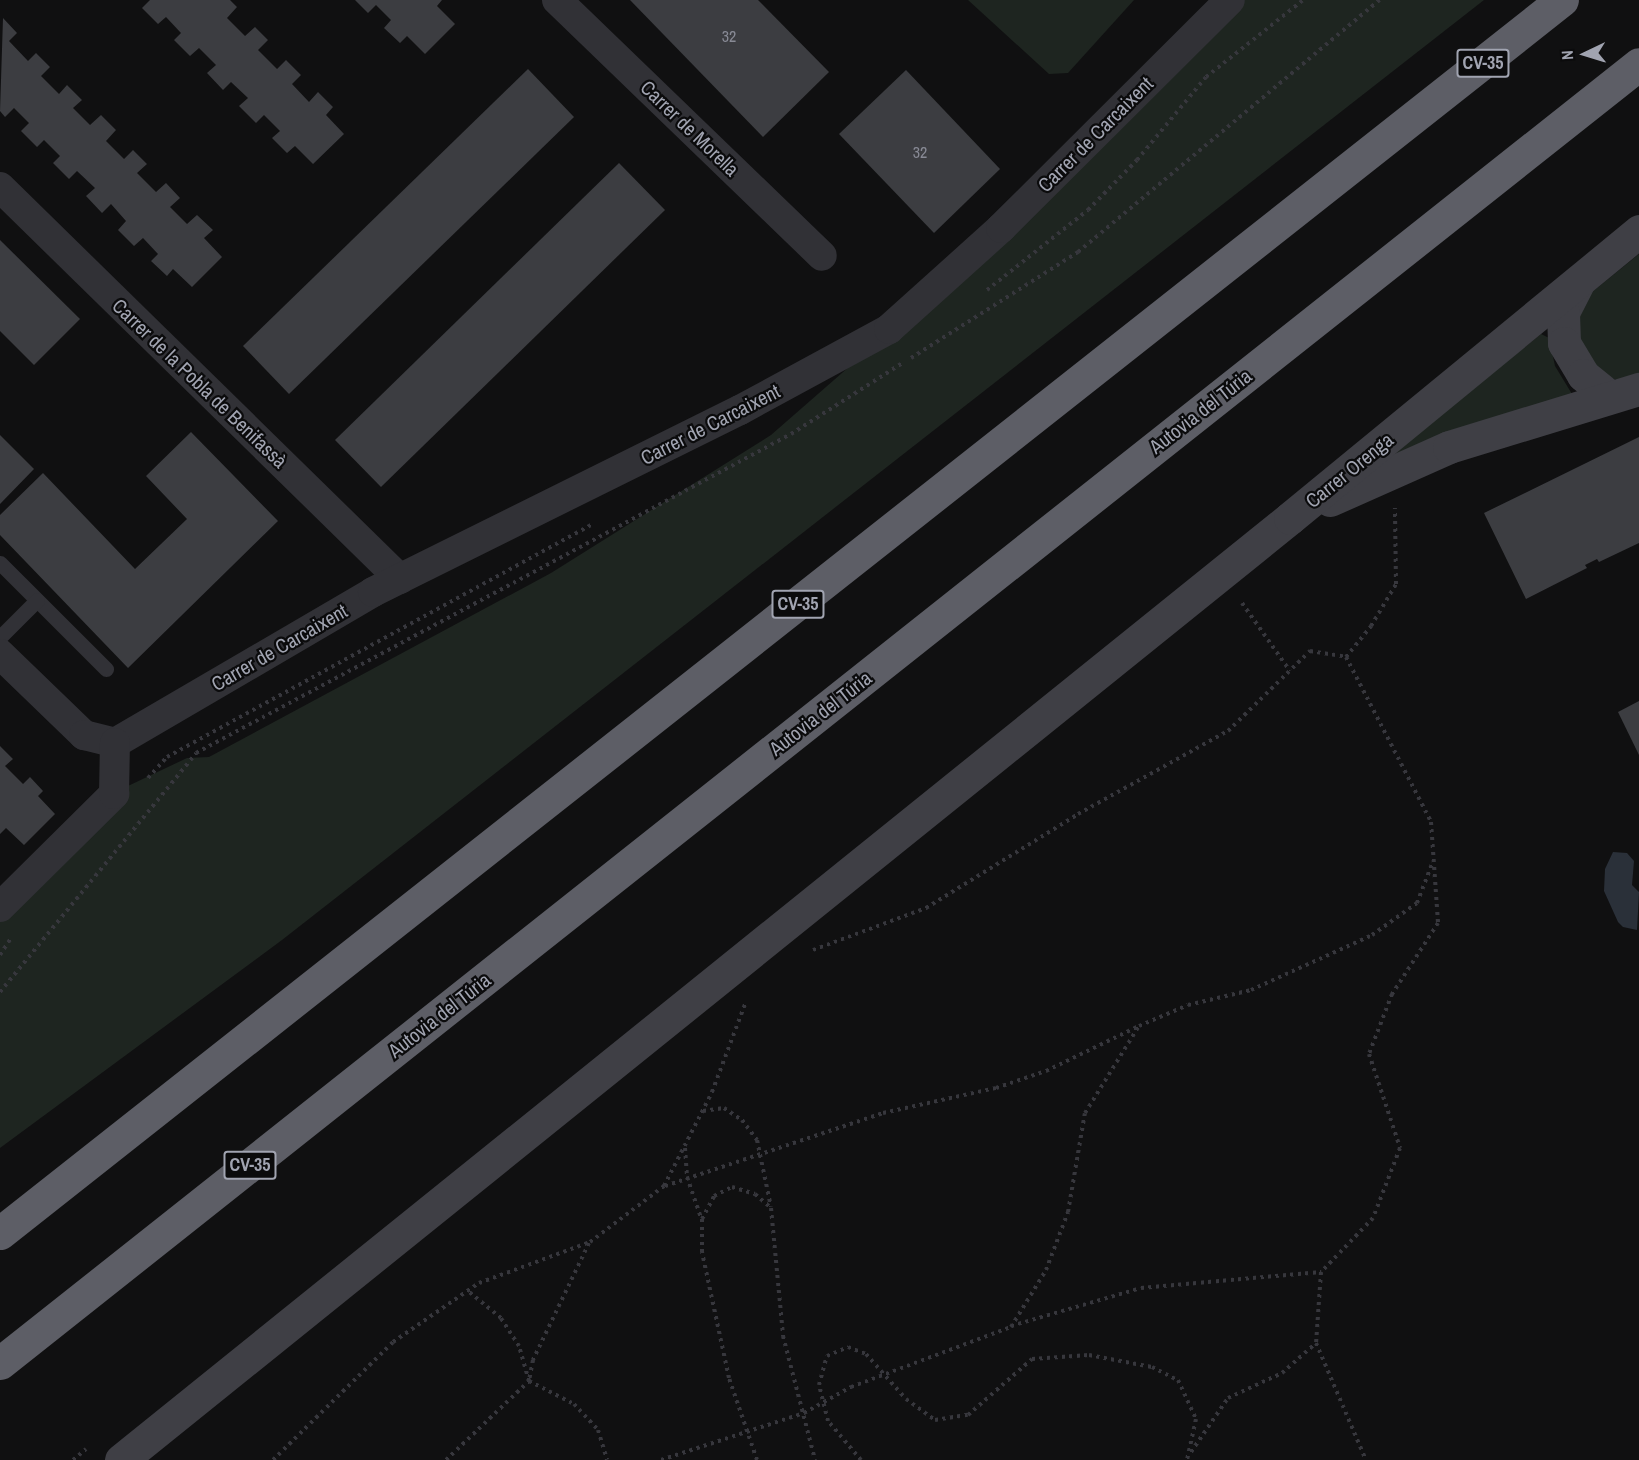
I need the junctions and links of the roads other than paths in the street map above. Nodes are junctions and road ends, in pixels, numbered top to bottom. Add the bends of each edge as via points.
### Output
1 (557, 0) edge
2 (1230, 0) edge
3 (1562, 0) edge
4 (1639, 64) edge
5 (0, 187) edge
6 (1639, 231) edge
7 (822, 256) dead end
8 (1579, 280) junction
9 (1624, 394) edge
10 (1290, 518) junction
11 (0, 563) edge
12 (400, 579) junction
13 (37, 600) junction
14 (0, 637) edge
15 (0, 654) edge
16 (106, 669) dead end
17 (115, 743) junction
18 (0, 907) edge
19 (0, 1233) edge
20 (0, 1363) edge
21 (121, 1460) edge

1 - 7 street, Carrer de Morella
2 - 12 street, Carrer de Carcaixent via 1001,228 889,329 740,410
3 - 19 highway, CV-35
4 - 20 highway, Autovia del Túria / CV-35
5 - 12 street, Carrer de la Pobla de Benifassà
6 - 8 street, Carrer Orenga
8 - 9 street via 1563,313 1564,343 1583,375
8 - 10 street, Carrer Orenga
9 - 10 street, Carrer Orenga via 1449,447
10 - 21 street
11 - 13 lane
12 - 17 street, Carrer de Carcaixent
13 - 14 lane
13 - 16 lane
15 - 17 street via 84,735
17 - 18 street via 114,794

